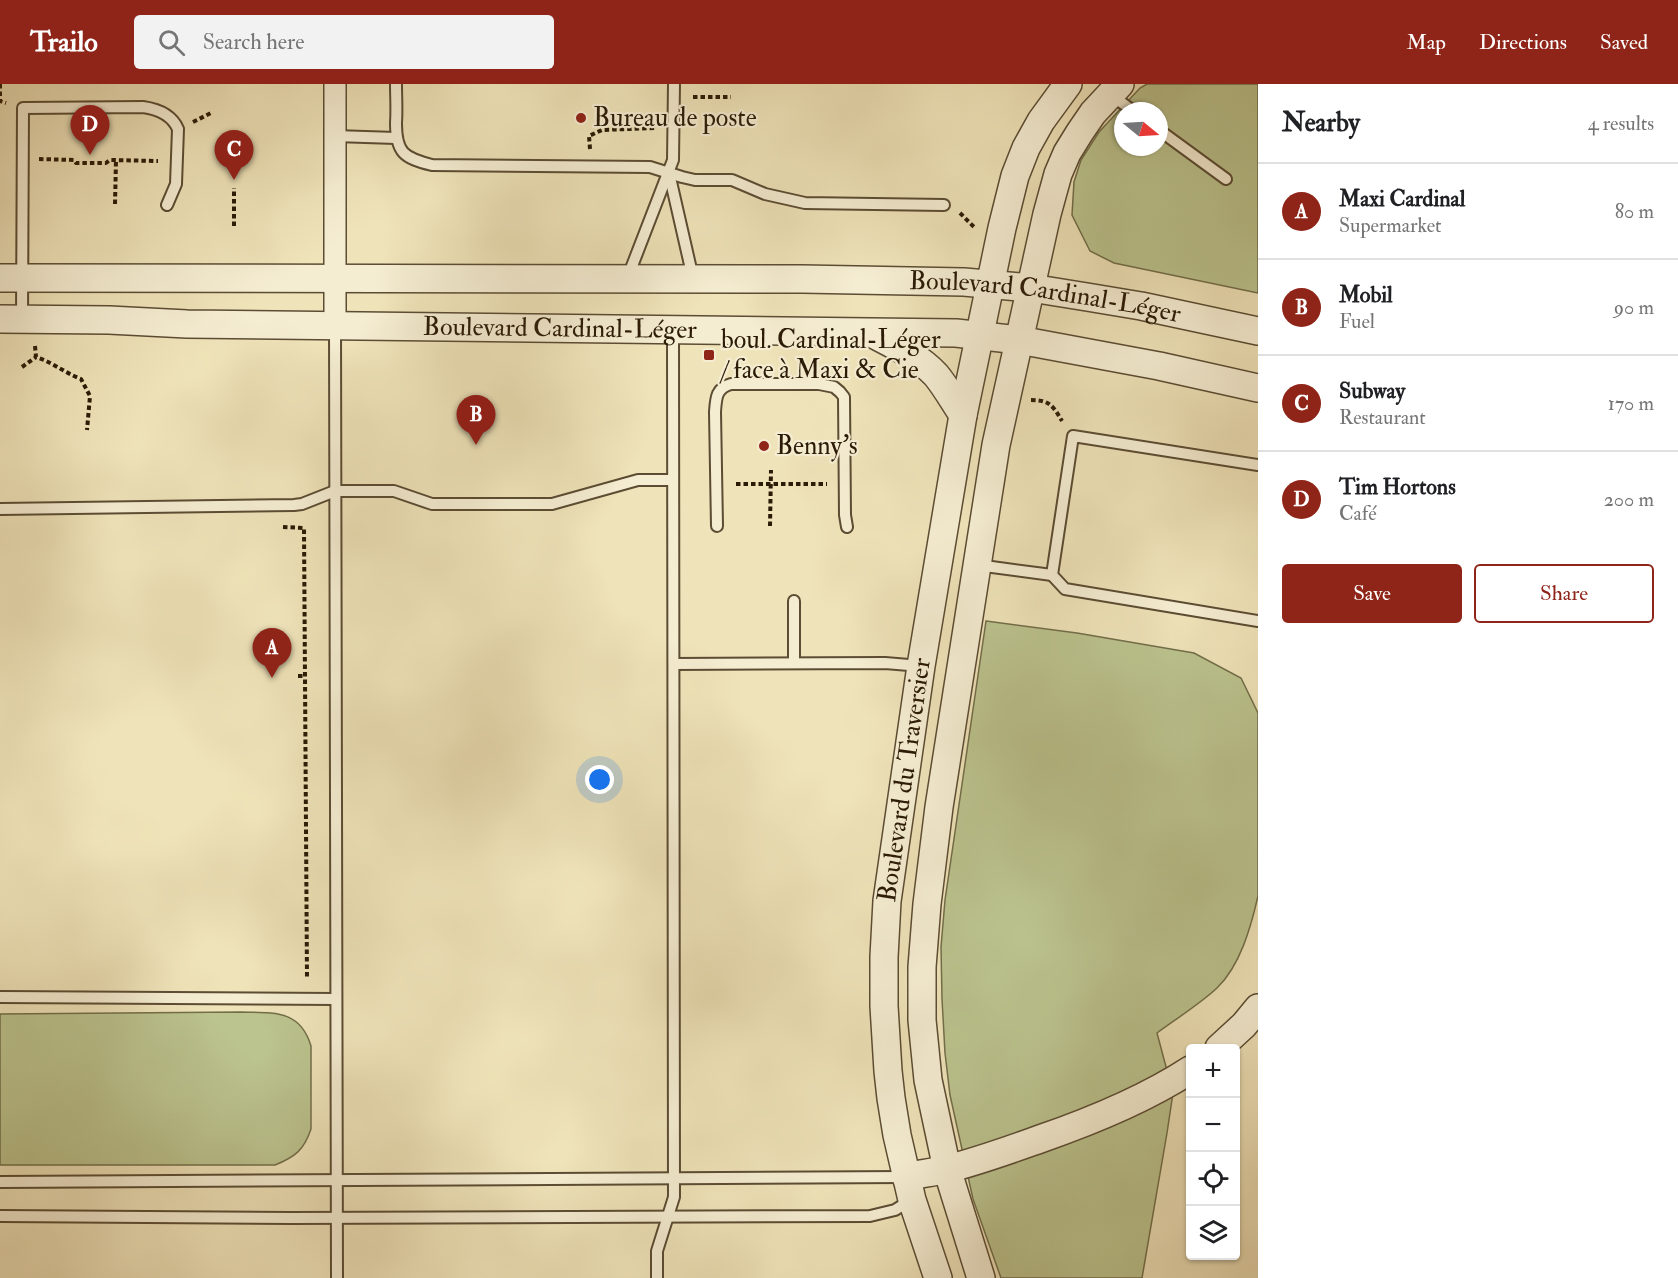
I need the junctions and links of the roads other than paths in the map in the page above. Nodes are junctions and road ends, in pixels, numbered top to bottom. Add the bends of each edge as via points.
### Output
1 (335, 84) edge
2 (396, 84) edge
3 (674, 84) edge
4 (1068, 84) edge
5 (1115, 89) edge
6 (1126, 102) edge
7 (335, 136) junction
8 (1168, 137) edge
9 (396, 138) junction
10 (669, 173) junction
11 (1226, 179) dead end
12 (167, 205) dead end
13 (944, 205) road end
14 (11, 278) edge
15 (336, 278) junction
16 (627, 279) junction
17 (693, 279) junction
18 (991, 284) junction
19 (1031, 288) junction
20 (11, 319) edge
21 (335, 326) junction
22 (673, 330) junction
23 (868, 331) junction
24 (1258, 331) edge
25 (980, 335) junction
26 (1019, 340) junction
27 (1258, 387) edge
28 (963, 415) junction
29 (1258, 465) edge
30 (673, 480) junction
31 (335, 491) junction
32 (0, 509) edge
33 (717, 526) dead end
34 (847, 526) dead end
35 (976, 565) junction
36 (1052, 575) junction
37 (794, 601) dead end
38 (1258, 621) edge
39 (794, 663) junction
40 (674, 664) junction
41 (921, 666) junction
42 (0, 997) edge
43 (336, 999) junction
44 (1258, 1008) edge
45 (1223, 1044) edge
46 (1186, 1073) edge
47 (947, 1169) junction
48 (674, 1178) junction
49 (337, 1179) junction
50 (0, 1182) edge
51 (909, 1188) junction
52 (0, 1216) edge
53 (668, 1217) junction
54 (337, 1218) junction
55 (337, 1278) edge
56 (657, 1278) edge
57 (938, 1278) edge
58 (981, 1278) edge

1 - 7 street
2 - 9 lane
3 - 10 lane via 674,153
4 - 18 street, Boulevard du Traversier via 1041,121 1015,176
5 - 6 lane
5 - 19 street, Boulevard du Traversier via 1080,132 1058,174
7 - 9 lane
7 - 15 street
8 - 11 lane
9 - 10 lane via 407,156 432,165 650,166
10 - 13 lane via 695,180 732,180 765,194 805,203
10 - 16 lane
10 - 17 lane
12 - 14 lane via 176,184 178,129 167,116 143,107 23,108
14 - 15 street, Boulevard Cardinal-Léger
14 - 20 lane
15 - 16 street, Boulevard Cardinal-Léger
15 - 21 street
16 - 17 street, Boulevard Cardinal-Léger
17 - 18 street, Boulevard Cardinal-Léger
18 - 19 street, Boulevard Cardinal-Léger
18 - 25 street, Boulevard du Traversier
19 - 24 street, Boulevard Cardinal-Léger
19 - 26 street, Boulevard du Traversier
20 - 21 street, Boulevard Cardinal-Léger
21 - 22 street, Boulevard Cardinal-Léger
21 - 31 lane
22 - 23 street, Boulevard Cardinal-Léger
22 - 30 lane
23 - 25 street, Boulevard Cardinal-Léger
23 - 28 street via 908,352 929,369
25 - 26 street, Boulevard Cardinal-Léger
25 - 28 street, Boulevard du Traversier
26 - 27 street, Boulevard Cardinal-Léger
26 - 35 street, Boulevard du Traversier
28 - 41 street, Boulevard du Traversier
29 - 36 lane via 1073,436
30 - 31 lane via 638,480 552,504 432,504 394,492
30 - 40 lane
31 - 32 lane via 294,505
31 - 43 lane
33 - 34 lane via 715,412 719,391 731,384 819,384 834,387 844,397
35 - 36 lane
35 - 47 street, Boulevard du Traversier via 939,807 922,967 927,1080
36 - 38 lane via 1065,589
37 - 39 lane
39 - 40 lane
39 - 41 lane
40 - 48 lane
41 - 51 street, Boulevard du Traversier via 893,852 884,957 888,1071
42 - 43 lane
43 - 49 lane
44 - 45 street
46 - 47 street via 1093,1119
47 - 51 street
47 - 58 street, Boulevard du Traversier
48 - 49 lane
48 - 51 lane
48 - 53 lane
49 - 50 lane
49 - 54 lane
51 - 53 lane via 895,1210 870,1216
51 - 57 street, Boulevard du Traversier
52 - 54 lane
53 - 54 lane
53 - 56 lane via 657,1251
54 - 55 lane

